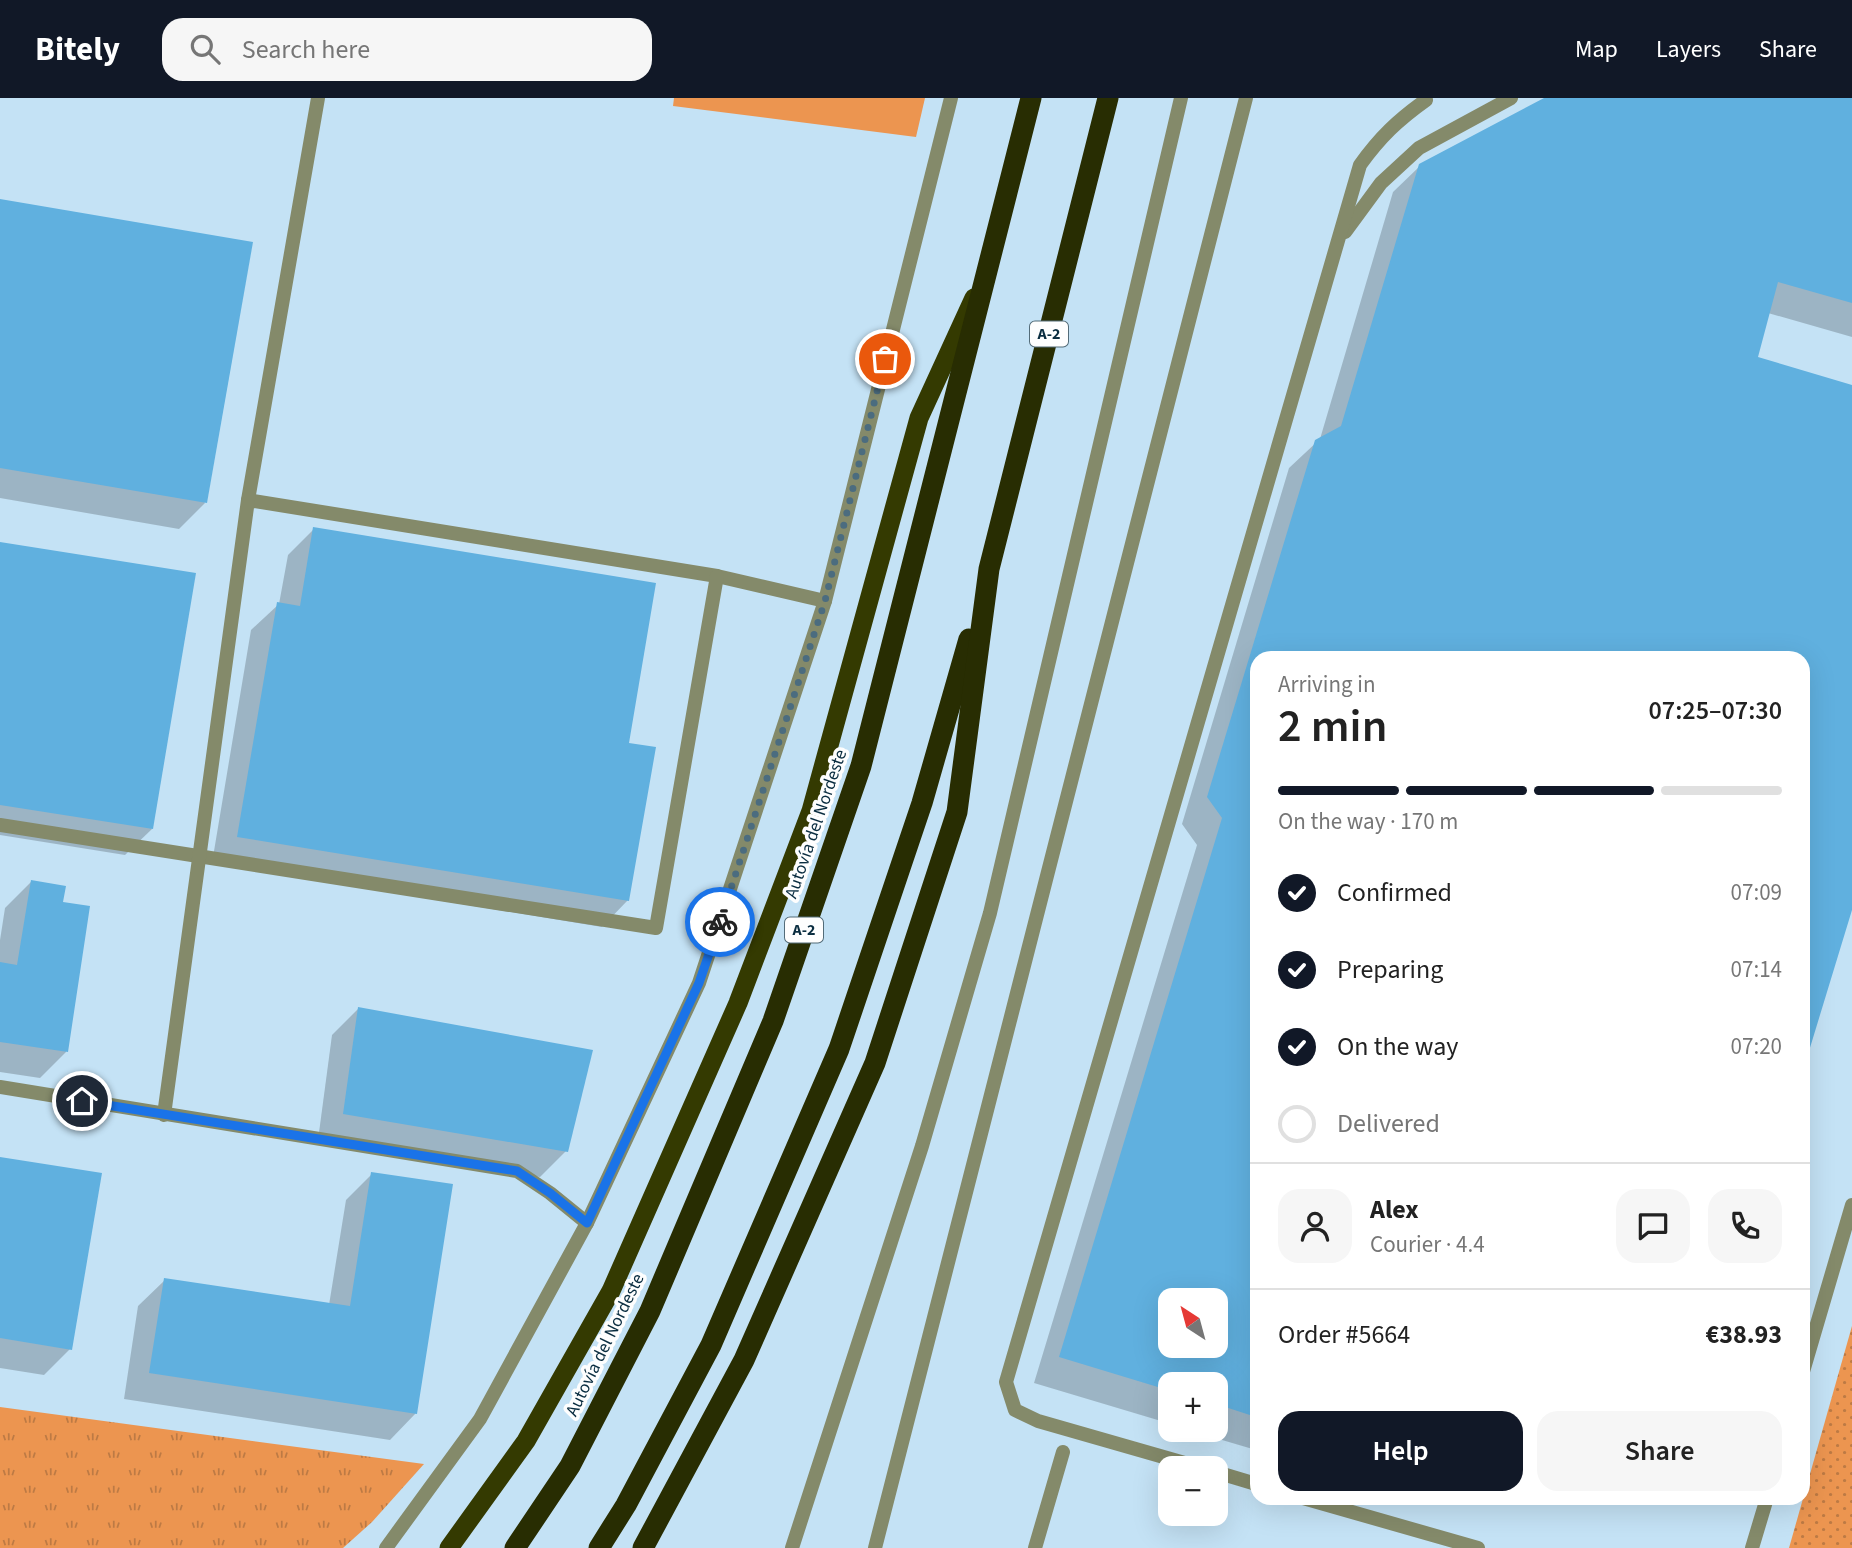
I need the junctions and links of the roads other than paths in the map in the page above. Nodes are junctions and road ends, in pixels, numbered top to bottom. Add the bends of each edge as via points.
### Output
1 (318, 98) edge
2 (942, 98) edge
3 (951, 98) edge
4 (1031, 98) edge
5 (1108, 98) edge
6 (1181, 98) edge
7 (1246, 98) edge
8 (1511, 98) edge
9 (1423, 99) edge
10 (932, 172) junction
11 (1338, 242) junction
12 (986, 271) junction
13 (247, 500) junction
14 (989, 569) junction
15 (717, 576) junction
16 (825, 601) junction
17 (0, 825) edge
18 (199, 857) junction
19 (0, 1087) edge
20 (164, 1115) junction
21 (1852, 1205) edge
22 (587, 1223) junction
23 (1810, 1348) edge
24 (1063, 1452) dead end
25 (1160, 1456) edge
26 (1228, 1476) edge
27 (1250, 1482) edge
28 (1328, 1505) edge
29 (1765, 1505) edge
30 (386, 1548) edge
31 (449, 1548) edge
32 (515, 1548) edge
33 (599, 1548) edge
34 (643, 1548) edge
35 (792, 1548) edge
36 (875, 1548) edge
37 (1035, 1548) edge
38 (1478, 1548) edge
39 (1752, 1548) edge

1 - 13 street
2 - 10 street
3 - 10 street
4 - 12 highway, A-2
5 - 14 highway, A-2
6 - 35 street via 990,913 922,1146
7 - 36 street
8 - 11 street via 1419,148 1381,183
9 - 11 street via 1377,141 1360,165
10 - 16 street
11 - 25 street via 1006,1382 1015,1410 1038,1421
12 - 31 highway via 919,418 811,811 738,1003 611,1291 526,1441
12 - 32 highway, Autovía del Nordeste / A-2 via 861,766 773,1021 650,1311 569,1466
13 - 15 street
13 - 18 street
14 - 33 highway, A-2 via 922,803 839,1049 711,1345
14 - 34 highway via 957,812 874,1063 744,1360
15 - 16 street
15 - 18 street via 656,928
16 - 22 street via 699,983
17 - 18 street
18 - 20 street
19 - 20 street
20 - 22 street via 517,1171
21 - 23 street
22 - 30 street via 480,1419
24 - 37 street
26 - 27 street
28 - 38 street
29 - 39 street

